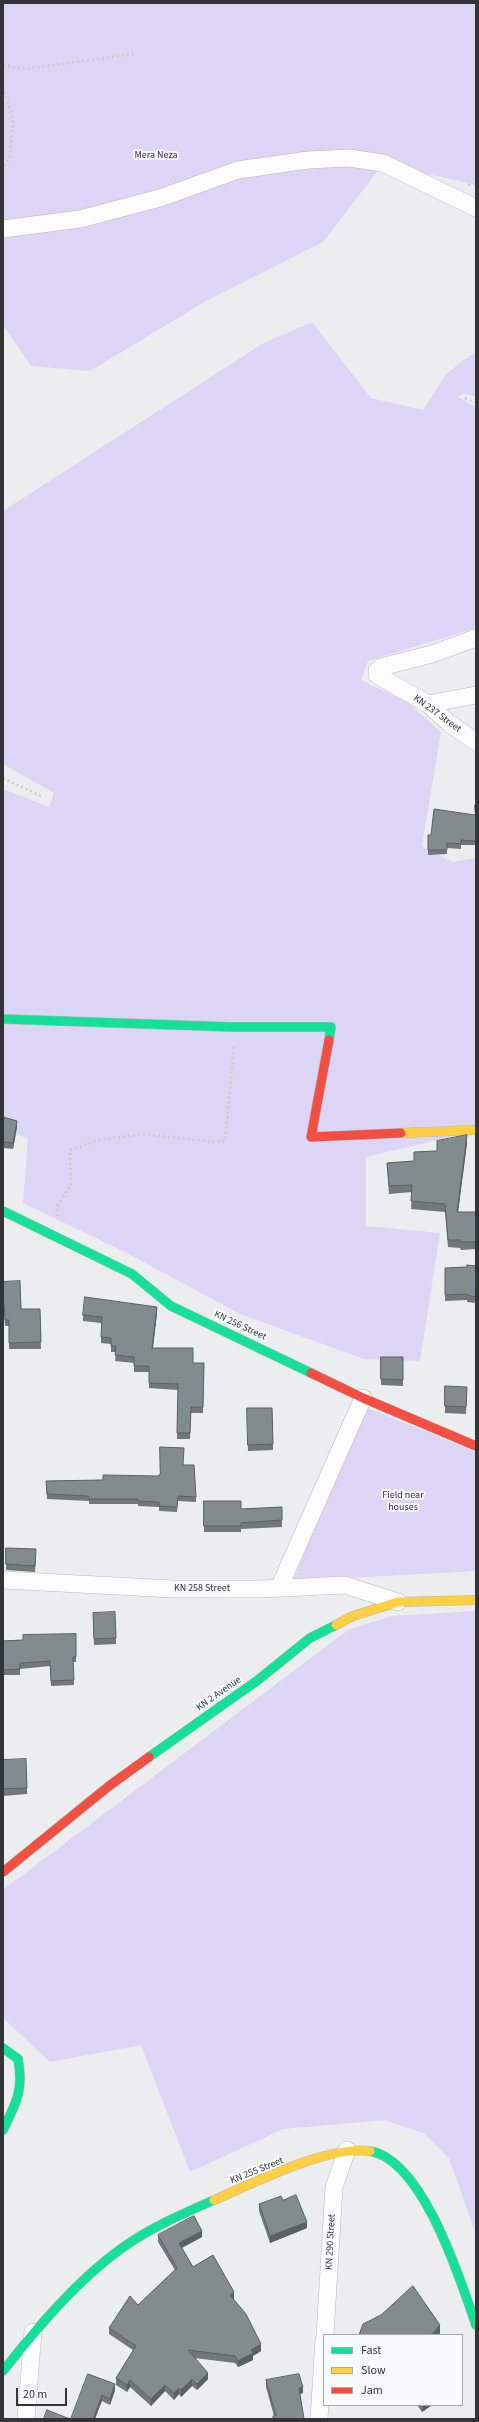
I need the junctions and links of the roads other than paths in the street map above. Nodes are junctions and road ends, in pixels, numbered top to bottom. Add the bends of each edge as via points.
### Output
1 (476, 208) edge
2 (3, 229) edge
3 (476, 638) edge
4 (476, 696) edge
5 (428, 704) junction
6 (476, 742) edge
7 (3, 1019) edge
8 (476, 1130) edge
9 (3, 1211) edge
10 (363, 1398) junction
11 (476, 1446) edge
12 (3, 1580) edge
13 (280, 1588) junction
14 (476, 1600) edge
15 (398, 1602) junction
16 (3, 1872) edge
17 (3, 2048) edge
18 (3, 2130) edge
19 (347, 2150) junction
20 (476, 2325) edge
21 (33, 2332) junction
22 (325, 2334) edge
23 (323, 2356) edge
24 (3, 2371) edge
25 (26, 2419) edge
26 (319, 2419) edge

1 - 2 street via 383,164 349,158 238,170 160,198 80,219
3 - 5 street, KN 237 Street via 432,654 381,667 377,675
4 - 5 street
5 - 6 street, KN 237 Street
7 - 8 street via 236,1027 331,1027 311,1137
9 - 10 street, KN 256 Street via 132,1274 171,1306
10 - 11 street, KN 256 Street
10 - 13 street
12 - 13 street, KN 258 Street via 149,1588
13 - 15 street, KN 258 Street via 344,1585
14 - 15 street, KN 2 Avenue
15 - 16 street, KN 2 Avenue via 353,1616 310,1638 258,1680 109,1786
17 - 18 street via 18,2059 22,2079 16,2103
19 - 20 street, KN 255 Street via 367,2150 388,2157 405,2172 428,2209 459,2278
19 - 21 street, KN 255 Street via 294,2168 144,2233 103,2263
19 - 22 street, KN 290 Street via 334,2187
21 - 24 street, KN 255 Street
21 - 25 street
23 - 26 street

